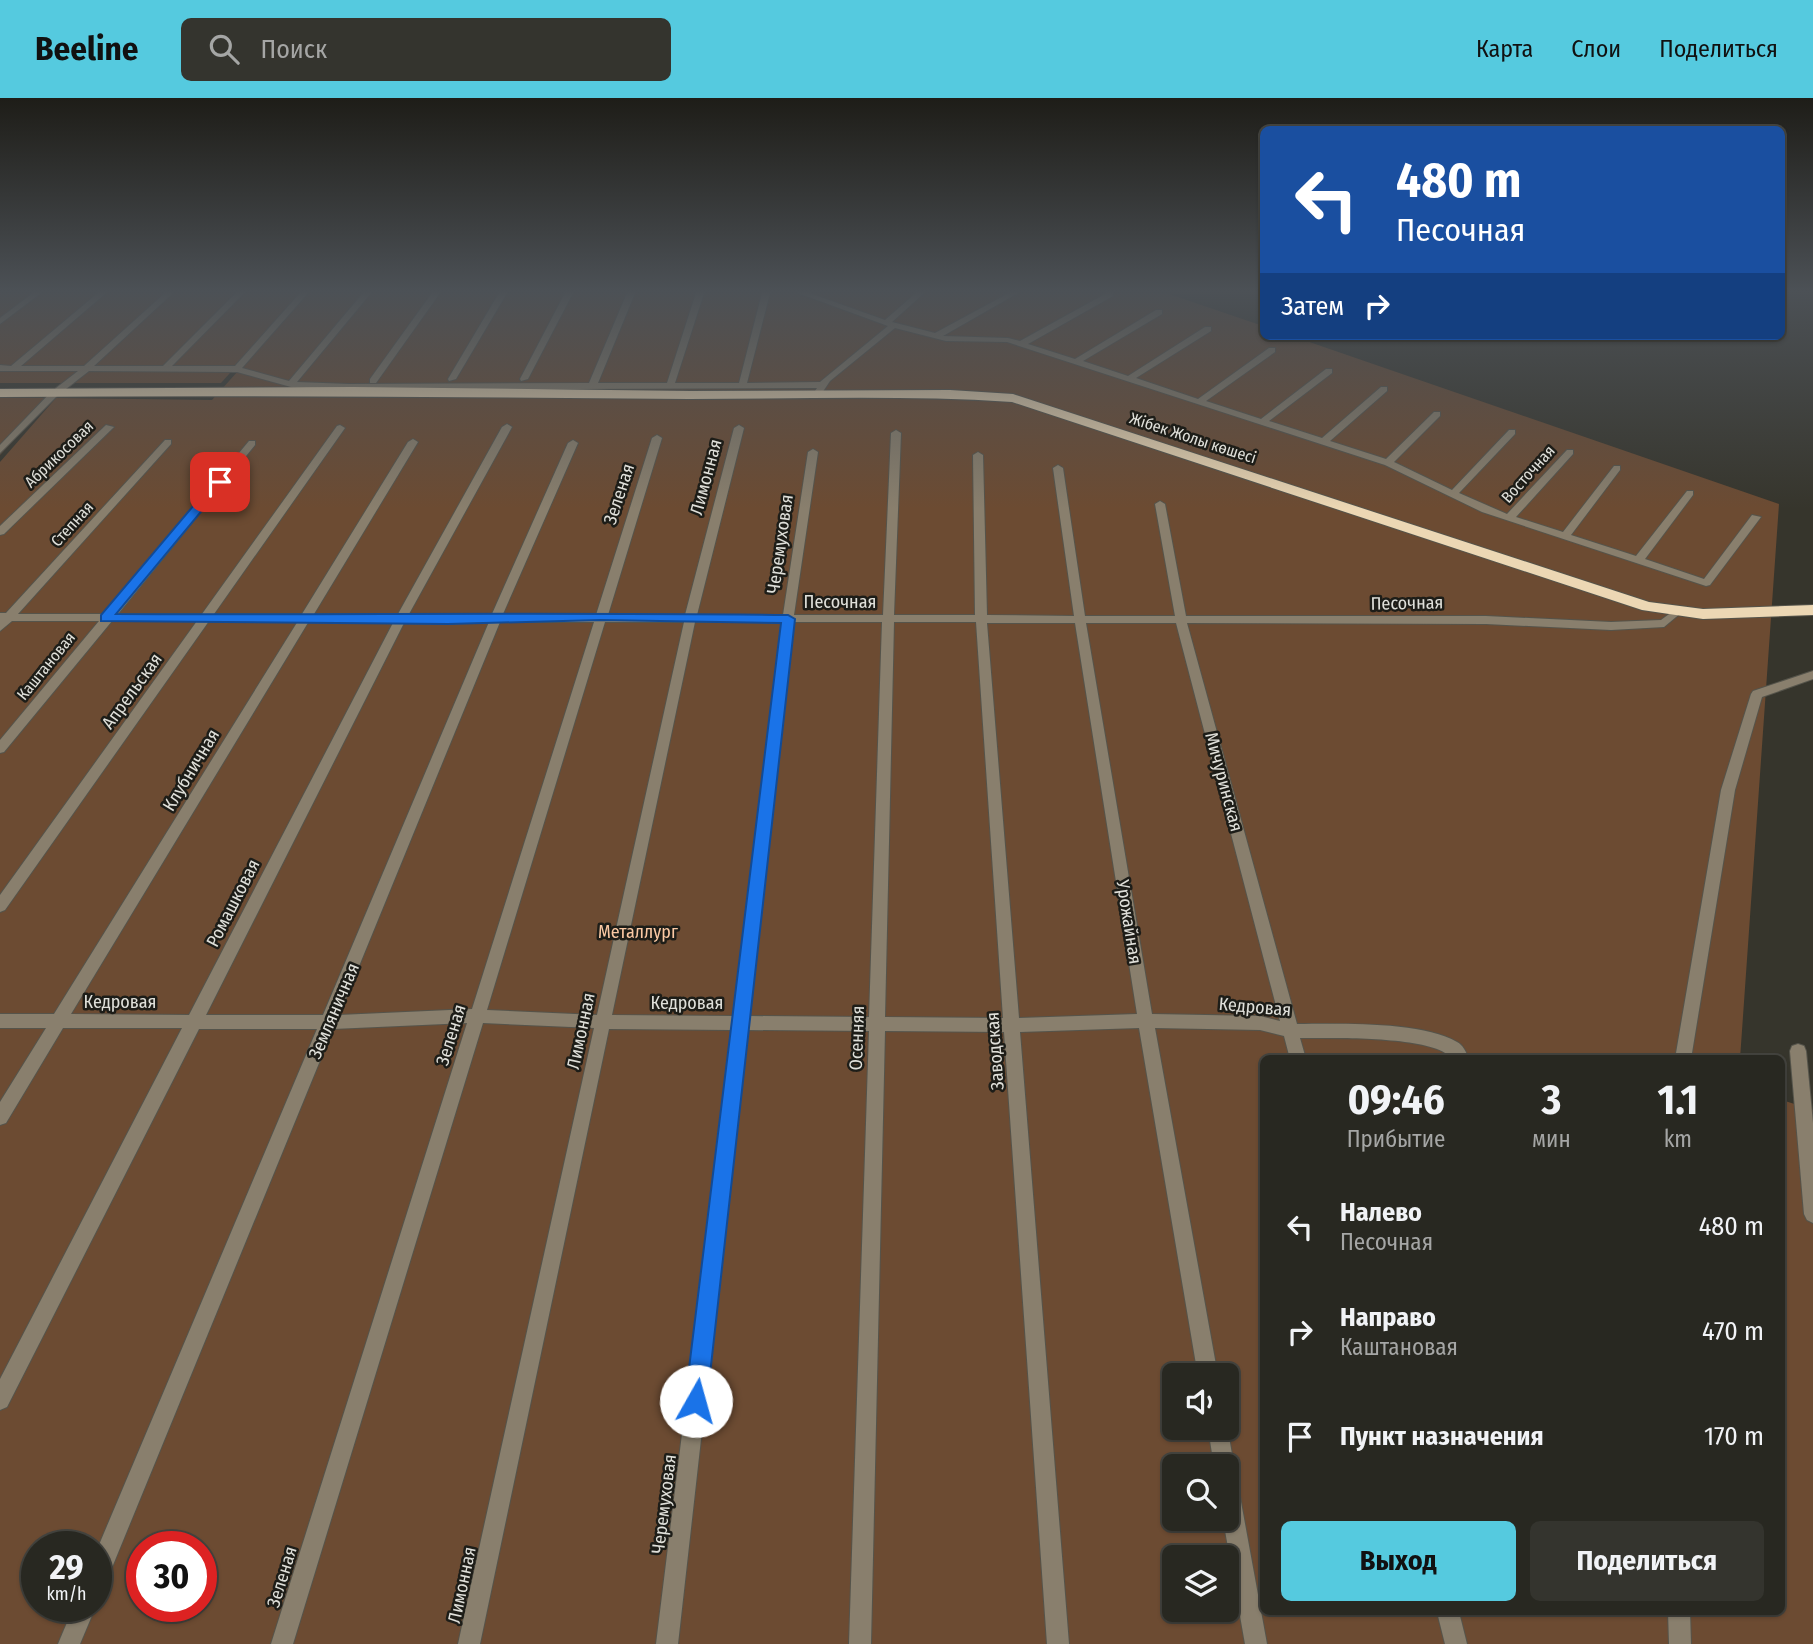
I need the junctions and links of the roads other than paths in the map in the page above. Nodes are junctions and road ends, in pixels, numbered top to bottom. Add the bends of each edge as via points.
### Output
1 (16, 365) edge
2 (90, 365) edge
3 (169, 365) edge
4 (240, 365) edge
5 (307, 365) edge
6 (384, 365) edge
7 (460, 365) edge
8 (531, 365) edge
9 (601, 365) edge
10 (677, 365) edge
11 (747, 365) edge
12 (846, 365) edge
13 (1086, 365) edge
14 (1151, 365) edge
15 (1251, 365) edge
16 (0, 368) edge
17 (13, 368) junction
18 (87, 368) junction
19 (165, 369) junction
20 (237, 369) junction
21 (1329, 371) dead end
22 (452, 379) junction
23 (524, 379) junction
24 (1129, 379) junction
25 (594, 383) junction
26 (291, 384) junction
27 (670, 386) junction
28 (742, 386) junction
29 (1384, 389) dead end
30 (819, 390) junction
31 (0, 393) edge
32 (54, 394) junction
33 (1199, 402) junction
34 (1437, 414) dead end
35 (1262, 422) junction
36 (109, 427) dead end
37 (507, 427) dead end
38 (341, 428) dead end
39 (739, 428) dead end
40 (1512, 432) dead end
41 (896, 433) dead end
42 (657, 438) dead end
43 (167, 442) dead end
44 (413, 442) dead end
45 (1323, 442) junction
46 (252, 443) dead end
47 (573, 443) dead end
48 (0, 450) edge
49 (813, 452) dead end
50 (1570, 452) dead end
51 (978, 455) dead end
52 (1388, 463) junction
53 (1058, 468) dead end
54 (1618, 468) dead end
55 (1689, 493) dead end
56 (1453, 494) junction
57 (1160, 504) dead end
58 (1510, 517) junction
59 (1756, 517) dead end
60 (0, 532) edge
61 (1564, 537) junction
62 (1640, 560) junction
63 (1813, 610) edge
64 (1676, 612) junction
65 (600, 616) junction
66 (4, 617) edge
67 (106, 618) junction
68 (205, 618) junction
69 (305, 618) junction
70 (1079, 618) junction
71 (690, 619) junction
72 (788, 619) junction
73 (888, 619) junction
74 (981, 619) junction
75 (400, 620) junction
76 (495, 620) junction
77 (1181, 620) junction
78 (0, 627) edge
79 (1813, 675) edge
80 (0, 749) edge
81 (0, 906) edge
82 (477, 1016) junction
83 (0, 1021) edge
84 (58, 1021) junction
85 (195, 1021) junction
86 (1145, 1021) junction
87 (329, 1022) junction
88 (603, 1022) junction
89 (742, 1023) junction
90 (877, 1024) junction
91 (1013, 1025) junction
92 (1290, 1031) junction
93 (1798, 1051) dead end
94 (1457, 1054) edge
95 (1297, 1055) edge
96 (1684, 1055) edge
97 (0, 1117) edge
98 (1813, 1214) edge
99 (1206, 1363) edge
100 (0, 1400) edge
101 (1236, 1531) edge
102 (112, 1540) edge
103 (1449, 1615) edge
104 (1679, 1615) edge
105 (78, 1622) edge
106 (69, 1644) edge
107 (282, 1644) edge
108 (469, 1644) edge
109 (667, 1644) edge
110 (860, 1644) edge
111 (1058, 1644) edge
112 (1256, 1644) edge
113 (1457, 1644) edge
114 (1680, 1644) edge

1 - 17 street
2 - 18 street
3 - 19 street
4 - 20 street
5 - 26 street
6 - 22 street via 373,381
7 - 22 street
8 - 23 street
9 - 25 street
10 - 27 street
11 - 28 street
12 - 30 street
13 - 24 street
14 - 24 street
15 - 33 street
16 - 17 street
17 - 18 street
18 - 19 street
18 - 32 street
19 - 20 street
20 - 26 street
21 - 35 street
22 - 23 street
23 - 25 street
24 - 33 street
25 - 26 street
25 - 27 street
27 - 28 street
28 - 30 street
29 - 45 street
30 - 32 highway, Жібек Жолы көшесі
30 - 64 highway, Жібек Жолы көшесі via 1013,398 1615,597
31 - 32 highway, Жібек Жолы көшесі
32 - 48 street
33 - 35 street
34 - 52 street
35 - 45 street
36 - 60 street, Абрикосовая
37 - 75 street, Ромашковая
38 - 68 street, Апрельская
39 - 71 street, Лимонная
40 - 56 street
41 - 73 street, Осенняя
42 - 65 street, Зеленая
43 - 66 street, Степная
44 - 69 street, Клубничная
45 - 52 street
46 - 67 street, Каштановая
47 - 76 street, Земляничная
49 - 72 street, Черемуховая
50 - 58 street, Восточная
51 - 74 street, Заводская
52 - 56 street
53 - 70 street, Урожайная
54 - 61 street
55 - 62 street
56 - 58 street
57 - 77 street, Мичуринская
58 - 61 street
59 - 62 street via 1706,583
61 - 62 street
63 - 64 highway, Жібек Жолы көшесі
64 - 77 street, Песочная via 1664,623 1611,626 1486,620
65 - 71 street, Песочная
65 - 76 street, Песочная
65 - 82 street, Зеленая
66 - 67 street, Песочная
66 - 78 street, Степная
67 - 68 street, Песочная
67 - 80 street, Каштановая
68 - 69 street, Песочная
68 - 81 street, Апрельская
69 - 75 street, Песочная
69 - 84 street, Клубничная
70 - 74 street, Песочная
70 - 77 street, Песочная
70 - 86 street, Урожайная
71 - 72 street, Песочная
71 - 88 street, Лимонная
72 - 73 street, Песочная
72 - 89 street, Черемуховая
73 - 74 street, Песочная
73 - 90 street, Осенняя
74 - 91 street, Заводская
75 - 76 street, Песочная
75 - 85 street, Ромашковая
76 - 87 street, Земляничная
77 - 92 street, Мичуринская
79 - 96 street via 1757,694 1728,790
82 - 87 street, Кедровая
82 - 88 street, Кедровая
82 - 107 street, Зеленая
83 - 84 street, Кедровая
84 - 85 street, Кедровая
84 - 97 street, Клубничная
85 - 87 street, Кедровая
85 - 100 street, Ромашковая
86 - 91 street, Кедровая
86 - 92 street, Кедровая via 1260,1023
86 - 99 street, Урожайная
87 - 102 street, Земляничная
88 - 89 street, Кедровая
88 - 108 street, Лимонная
89 - 90 street, Кедровая
89 - 109 street, Черемуховая
90 - 91 street, Кедровая
90 - 110 street, Осенняя
91 - 111 street, Заводская
92 - 94 street, Кедровая via 1367,1031 1436,1040
92 - 95 street, Мичуринская
93 - 98 street
101 - 112 street
103 - 113 street
104 - 114 street
105 - 106 street

